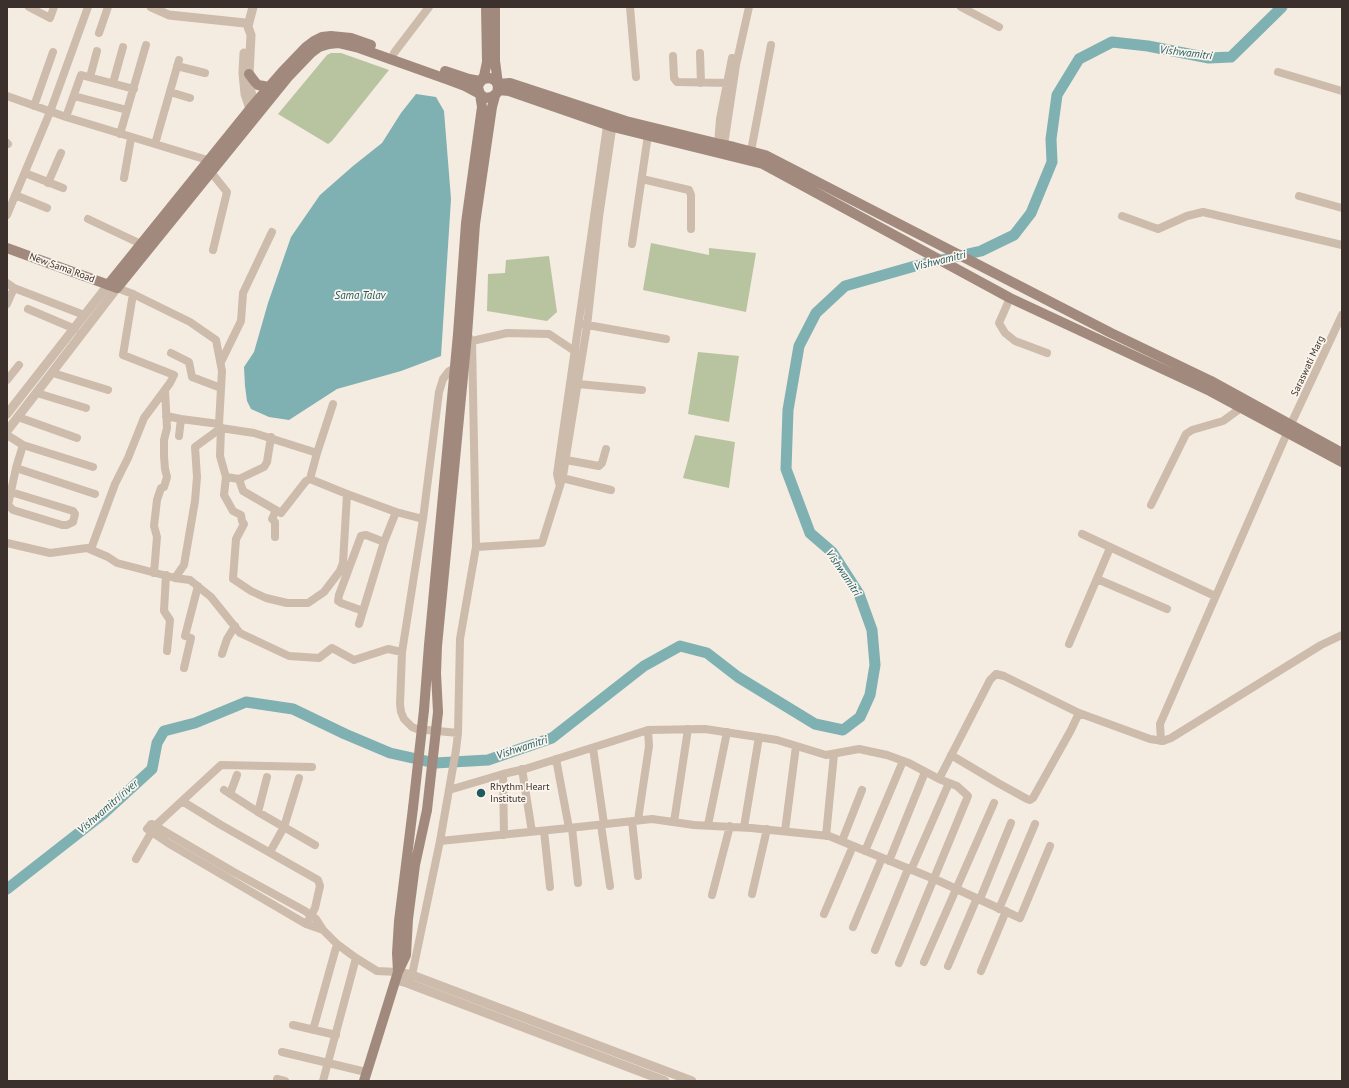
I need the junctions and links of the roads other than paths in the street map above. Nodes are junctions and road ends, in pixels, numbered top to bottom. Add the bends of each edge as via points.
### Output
1 (29, 7) edge
2 (54, 7) edge
3 (88, 7) edge
4 (108, 7) edge
5 (151, 7) edge
6 (247, 7) edge
7 (253, 7) edge
8 (429, 7) edge
9 (486, 7) edge
10 (495, 7) edge
11 (630, 7) edge
12 (743, 7) edge
13 (749, 7) edge
14 (961, 7) edge
15 (247, 26) junction
16 (999, 27) dead end
17 (99, 33) dead end
18 (146, 45) dead end
19 (772, 45) dead end
20 (123, 47) dead end
21 (98, 51) dead end
22 (53, 52) dead end
23 (394, 53) junction
24 (700, 53) dead end
25 (673, 56) dead end
26 (1278, 72) dead end
27 (205, 73) dead end
28 (249, 74) junction
29 (90, 77) junction
30 (636, 77) dead end
31 (480, 81) junction
32 (113, 83) junction
33 (702, 83) junction
34 (730, 83) junction
35 (269, 87) junction
36 (134, 89) junction
37 (497, 90) junction
38 (1342, 91) edge
39 (170, 92) junction
40 (480, 94) junction
41 (7, 96) edge
42 (74, 96) junction
43 (190, 98) dead end
44 (34, 106) junction
45 (256, 109) junction
46 (127, 110) junction
47 (50, 112) junction
48 (66, 117) junction
49 (611, 121) junction
50 (120, 134) junction
51 (648, 135) junction
52 (132, 138) junction
53 (155, 144) junction
54 (718, 146) junction
55 (751, 151) junction
56 (61, 153) dead end
57 (213, 162) junction
58 (210, 172) junction
59 (25, 173) junction
60 (477, 176) junction
61 (124, 178) dead end
62 (642, 179) junction
63 (48, 183) junction
64 (63, 188) dead end
65 (15, 195) junction
66 (1299, 196) dead end
67 (46, 208) dead end
68 (1342, 208) edge
69 (873, 211) junction
70 (472, 212) junction
71 (7, 215) edge
72 (1122, 216) dead end
73 (88, 219) dead end
74 (866, 220) junction
75 (690, 230) dead end
76 (272, 232) dead end
77 (141, 244) junction
78 (632, 244) dead end
79 (1342, 245) edge
80 (7, 248) edge
81 (213, 250) dead end
82 (592, 257) junction
83 (7, 283) edge
84 (112, 286) junction
85 (14, 288) junction
86 (133, 294) junction
87 (1010, 298) junction
88 (7, 304) edge
89 (28, 309) dead end
90 (84, 315) junction
91 (1342, 315) edge
92 (579, 323) junction
93 (587, 326) junction
94 (74, 329) junction
95 (470, 338) junction
96 (666, 339) dead end
97 (171, 353) dead end
98 (578, 353) junction
99 (1048, 353) dead end
100 (221, 362) junction
101 (19, 365) dead end
102 (455, 368) junction
103 (53, 373) junction
104 (1183, 373) junction
105 (8, 376) edge
106 (36, 378) junction
107 (44, 384) junction
108 (578, 384) junction
109 (1210, 386) junction
110 (221, 388) junction
111 (108, 390) dead end
112 (165, 390) junction
113 (642, 390) dead end
114 (37, 393) junction
115 (333, 404) dead end
116 (86, 408) dead end
117 (1241, 408) junction
118 (7, 414) edge
119 (166, 416) junction
120 (18, 417) junction
121 (181, 420) junction
122 (220, 426) junction
123 (1289, 428) junction
124 (7, 431) edge
125 (7, 434) edge
126 (179, 436) dead end
127 (77, 438) dead end
128 (270, 438) junction
129 (24, 445) junction
130 (606, 449) dead end
131 (317, 453) junction
132 (1342, 453) edge
133 (566, 460) junction
134 (1342, 462) edge
135 (93, 467) dead end
136 (16, 468) junction
137 (226, 477) junction
138 (239, 479) junction
139 (310, 479) junction
140 (561, 481) junction
141 (610, 490) dead end
142 (11, 492) junction
143 (95, 494) dead end
144 (347, 494) junction
145 (1151, 505) dead end
146 (276, 510) junction
147 (396, 512) junction
148 (423, 520) junction
149 (1082, 534) dead end
150 (275, 537) dead end
151 (384, 542) junction
152 (7, 543) edge
153 (476, 547) junction
154 (1110, 548) junction
155 (91, 549) junction
156 (154, 573) junction
157 (166, 575) junction
158 (175, 578) junction
159 (1097, 579) junction
160 (198, 586) junction
161 (1215, 596) junction
162 (1167, 609) dead end
163 (363, 611) junction
164 (359, 624) dead end
165 (235, 626) junction
166 (1342, 636) edge
167 (1069, 644) dead end
168 (167, 651) dead end
169 (402, 652) junction
170 (222, 654) dead end
171 (184, 668) dead end
172 (1079, 713) junction
173 (688, 729) junction
174 (648, 730) junction
175 (727, 732) junction
176 (458, 733) junction
177 (759, 737) junction
178 (1161, 741) junction
179 (796, 746) junction
180 (593, 748) junction
181 (834, 754) junction
182 (952, 755) junction
183 (556, 759) junction
184 (903, 761) junction
185 (312, 767) dead end
186 (522, 769) junction
187 (925, 772) junction
188 (503, 774) junction
189 (237, 775) dead end
190 (267, 777) dead end
191 (299, 778) dead end
192 (939, 779) junction
193 (949, 783) junction
194 (449, 788) junction
195 (862, 790) dead end
196 (182, 800) junction
197 (994, 803) dead end
198 (258, 812) junction
199 (635, 821) junction
200 (674, 822) junction
201 (1012, 823) dead end
202 (602, 824) junction
203 (1035, 824) dead end
204 (708, 825) junction
205 (730, 826) junction
206 (284, 827) junction
207 (744, 827) junction
208 (570, 828) junction
209 (153, 829) junction
210 (767, 829) junction
211 (544, 831) junction
212 (785, 831) junction
213 (532, 832) junction
214 (504, 835) junction
215 (826, 836) junction
216 (440, 841) junction
217 (842, 841) junction
218 (315, 845) dead end
219 (853, 846) junction
220 (1050, 846) dead end
221 (865, 851) junction
222 (270, 852) junction
223 (136, 859) dead end
224 (885, 859) junction
225 (211, 864) junction
226 (910, 869) junction
227 (638, 876) dead end
228 (934, 880) junction
229 (578, 883) dead end
230 (610, 886) dead end
231 (550, 887) dead end
232 (956, 889) junction
233 (712, 894) dead end
234 (752, 894) dead end
235 (979, 899) junction
236 (1002, 910) junction
237 (824, 914) dead end
238 (311, 916) junction
239 (306, 924) junction
240 (853, 927) dead end
241 (322, 930) junction
242 (337, 944) junction
243 (875, 950) dead end
244 (356, 958) junction
245 (924, 962) dead end
246 (899, 963) dead end
247 (948, 966) dead end
248 (981, 971) dead end
249 (397, 976) junction
250 (409, 979) junction
251 (293, 1025) dead end
252 (313, 1030) junction
253 (336, 1035) junction
254 (282, 1052) dead end
255 (328, 1063) junction
256 (365, 1077) edge
257 (277, 1079) dead end
258 (285, 1081) edge
259 (323, 1081) edge
260 (665, 1081) edge
261 (692, 1081) edge

1 - 2 street via 50,18
3 - 47 street
4 - 17 street
5 - 15 street via 169,15
6 - 15 street
7 - 15 street
8 - 23 street
9 - 31 main road via 487,62 484,76
10 - 37 main road
11 - 30 street
12 - 34 street
13 - 34 street
14 - 16 street
15 - 28 street via 251,35
15 - 45 street via 243,73 245,94
18 - 36 street
19 - 55 street
20 - 32 street
21 - 29 street
22 - 44 street
23 - 31 main road
23 - 35 main road via 351,38 322,37 306,47
24 - 33 street
25 - 33 street via 675,80
26 - 38 street
27 - 39 street via 178,63
28 - 35 main road via 258,85
28 - 45 street
29 - 32 street
29 - 42 street via 80,75
31 - 37 main road via 490,78 496,81
31 - 40 main road
32 - 36 street
33 - 34 street
34 - 54 street via 720,119
35 - 45 main road
36 - 46 street
37 - 40 main road via 489,98
37 - 49 main road via 510,83
37 - 60 main road
39 - 43 street
39 - 53 street
40 - 45 main road via 449,80 338,43 319,47 310,53
40 - 60 main road via 482,107
41 - 44 street
42 - 46 street
42 - 48 street
44 - 47 street
45 - 57 main road
46 - 50 street
47 - 48 street
47 - 59 street
48 - 50 street
49 - 51 main road
49 - 54 main road
49 - 82 street
50 - 52 street
51 - 54 main road
51 - 62 street
52 - 53 street
52 - 61 street
53 - 57 street
54 - 55 main road
54 - 74 main road via 763,164
55 - 69 main road
56 - 63 street
57 - 58 main road
57 - 77 main road
58 - 81 street via 227,192
58 - 84 main road
59 - 63 street
59 - 65 street
60 - 70 main road
62 - 75 street via 689,190
62 - 78 street
63 - 64 street
65 - 67 street
65 - 71 street
66 - 68 street
69 - 74 main road
69 - 104 main road via 1111,333
70 - 95 main road
70 - 102 main road
72 - 79 street via 1158,229 1203,212
73 - 77 street
74 - 87 main road
76 - 100 street via 244,293 241,321
77 - 84 main road
80 - 84 main road, New Sama Road
82 - 92 street
82 - 93 street
83 - 85 street
84 - 86 street
84 - 90 street
84 - 103 street
85 - 88 street
85 - 90 street
86 - 100 street via 190,322 216,340
86 - 112 street via 123,355 174,375
87 - 99 street via 999,323 1005,334 1015,341
87 - 104 main road
89 - 94 street
90 - 94 street
91 - 123 street, Saraswati Marg
92 - 93 street
92 - 98 street
93 - 96 street
93 - 98 street
94 - 106 street
95 - 98 street via 507,333 549,334
95 - 153 street
95 - 249 main road, bridge via 437,646 438,712 427,810 414,872 406,955
97 - 110 street via 189,362 192,377
98 - 108 street
98 - 140 street via 557,474
100 - 110 street
101 - 105 street
102 - 148 street via 443,379 439,392
102 - 249 main road, bridge via 424,710 399,921
103 - 107 street
103 - 111 street
104 - 109 main road
106 - 107 street
106 - 118 street
107 - 114 street
108 - 113 street
108 - 133 street
109 - 117 main road
109 - 123 main road
110 - 122 street
112 - 119 street
112 - 155 street via 144,418 115,484
114 - 116 street
114 - 120 street
115 - 131 street
117 - 123 main road
117 - 145 street via 1223,421 1186,434
119 - 121 street
119 - 156 street via 164,469 167,477 157,500
120 - 124 street
120 - 127 street
121 - 122 street
121 - 126 street
122 - 128 street
122 - 137 street via 220,456
122 - 158 street via 195,447 195,501 184,565
123 - 132 main road
123 - 134 main road
123 - 161 street, Saraswati Marg
125 - 129 street
128 - 131 street
128 - 138 street via 264,467
129 - 135 street
129 - 136 street
130 - 133 street via 599,466
131 - 139 street
133 - 140 street
136 - 142 street
136 - 143 street
137 - 138 street
137 - 144 street via 224,495 233,511 241,515 244,524 236,539 233,579 266,598 287,604 308,603 324,592 340,571 343,563
138 - 146 street via 243,491
139 - 144 street
139 - 146 street via 281,513
140 - 141 street
140 - 153 street via 542,543
142 - 142 street via 73,511 75,514 72,522 67,526 62,525 13,510 8,505
144 - 147 street
146 - 150 street via 272,519 275,522
147 - 148 street
147 - 151 street
148 - 169 street
149 - 154 street
151 - 163 street
151 - 163 street via 366,535 361,536 339,595 338,601 341,603
152 - 155 street via 50,553
153 - 176 street via 460,639
154 - 159 street
154 - 161 street
155 - 156 street via 117,563
156 - 157 street
157 - 158 street
157 - 168 street via 164,611 170,620
158 - 160 street via 190,580
159 - 162 street
159 - 167 street
160 - 165 street via 211,597
160 - 171 street via 185,636 191,638
161 - 178 street, Saraswati Marg via 1160,724
163 - 164 street
165 - 169 street via 240,633 289,656 319,658 332,648 354,660 388,649
165 - 170 street
166 - 178 street via 1321,645 1171,738
169 - 176 street via 400,704 404,719 416,729
172 - 178 street
172 - 182 street via 996,674 990,680
172 - 182 street via 1068,737 1030,800
173 - 174 street
173 - 175 street
173 - 200 street
174 - 180 street
174 - 199 street via 649,746
175 - 177 street
175 - 204 street
176 - 194 street
177 - 179 street
177 - 207 street
179 - 181 street via 826,755
179 - 212 street
180 - 183 street
180 - 202 street
181 - 184 street via 859,749
181 - 215 street
182 - 192 street
183 - 186 street
183 - 208 street
184 - 187 street
184 - 221 street
185 - 196 street via 221,765
186 - 188 street
186 - 213 street
187 - 192 street
187 - 224 street
188 - 194 street
188 - 214 street
189 - 198 street via 227,792
190 - 198 street
191 - 206 street
192 - 193 street
193 - 226 street
193 - 228 street via 957,786 968,796
194 - 216 street
195 - 217 street
196 - 209 street
196 - 222 street
197 - 232 street
198 - 206 street
199 - 200 street via 652,819
199 - 202 street
199 - 227 street
200 - 204 street
201 - 235 street
202 - 208 street
202 - 230 street
203 - 236 street
204 - 205 street
205 - 207 street
205 - 233 street
206 - 218 street
206 - 222 street
207 - 210 street
208 - 211 street
208 - 229 street
209 - 223 street
209 - 225 street
210 - 212 street
210 - 234 street
211 - 213 street
211 - 231 street
212 - 215 street
213 - 214 street
214 - 216 street
215 - 217 street
216 - 250 street
217 - 219 street
219 - 221 street
219 - 237 street
220 - 236 street via 1020,918
221 - 224 street
222 - 238 street via 318,880 320,886
224 - 226 street
224 - 240 street
225 - 238 street
225 - 239 street
226 - 228 street
226 - 243 street
228 - 232 street
228 - 246 street
232 - 235 street
232 - 245 street
235 - 236 street
235 - 247 street
236 - 248 street
238 - 239 street
238 - 241 street via 316,919
239 - 241 street
241 - 242 street
242 - 244 street
242 - 252 street
244 - 249 street via 377,971
244 - 253 street
249 - 250 street
249 - 256 main road
250 - 260 street
250 - 261 street
251 - 252 street
252 - 253 street
253 - 255 street
254 - 255 street
255 - 256 street
255 - 259 street
257 - 258 street

